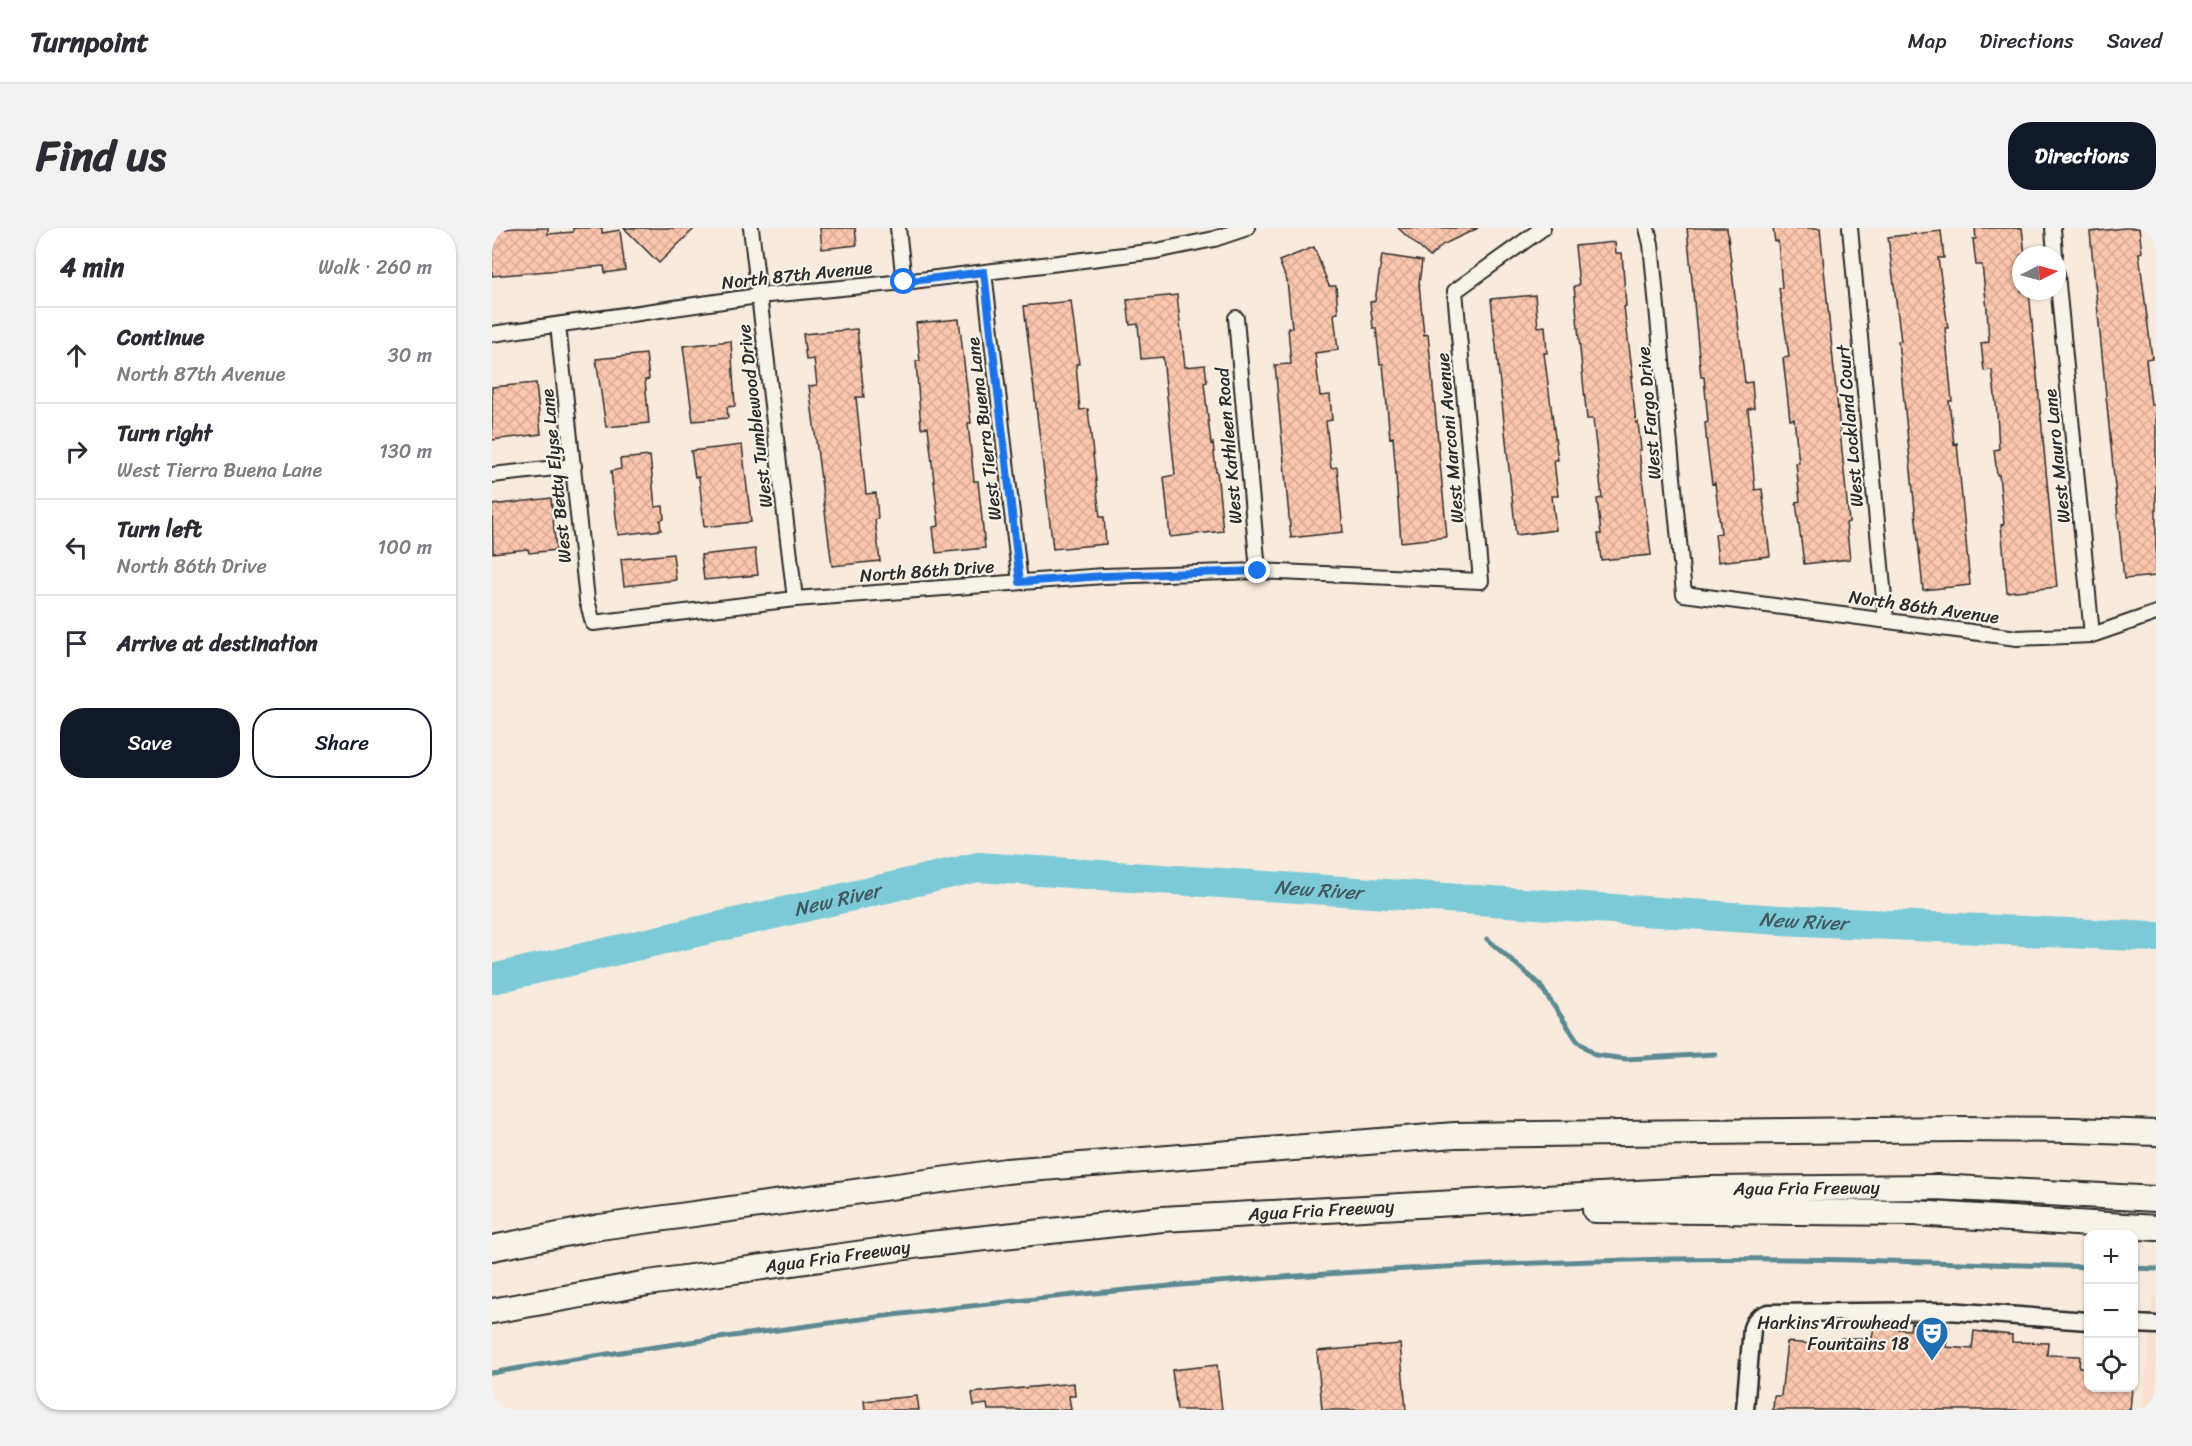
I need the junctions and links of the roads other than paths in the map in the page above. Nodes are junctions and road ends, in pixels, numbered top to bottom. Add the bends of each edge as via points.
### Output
1 (750, 228) edge
2 (898, 228) edge
3 (1246, 228) edge
4 (1543, 228) edge
5 (1647, 228) edge
6 (1850, 228) edge
7 (2052, 228) edge
8 (2054, 246) edge
9 (984, 272) junction
10 (904, 282) junction
11 (758, 296) junction
12 (2060, 300) edge
13 (1236, 318) dead end
14 (558, 324) junction
15 (492, 334) edge
16 (574, 466) junction
17 (492, 475) edge
18 (1258, 571) junction
19 (1481, 581) joint
20 (1020, 582) junction
21 (1684, 594) joint
22 (795, 600) junction
23 (2156, 613) edge
24 (1886, 620) junction
25 (593, 623) joint
26 (2092, 635) junction
27 (2156, 1133) edge
28 (2156, 1199) edge
29 (1341, 1209) junction
30 (2156, 1228) edge
31 (492, 1248) edge
32 (492, 1311) edge
33 (2084, 1321) edge
34 (2138, 1324) edge
35 (2156, 1325) edge
36 (1745, 1410) edge

1 - 11 street, West Tumblewood Drive
2 - 10 street
3 - 9 street, North 87th Avenue via 1214,240 1156,251
4 - 19 street, West Marconi Avenue via 1455,291
5 - 21 street, West Fargo Drive
6 - 24 street, West Lockland Court
7 - 8 street
9 - 10 street, North 87th Avenue
9 - 20 street, West Tierra Buena Lane
10 - 11 street, North 87th Avenue
11 - 14 street, North 87th Avenue
11 - 22 street, West Tumblewood Drive
12 - 26 street, West Mauro Lane
13 - 18 street, West Kathleen Road
14 - 15 street, North 87th Avenue
14 - 16 street, West Betty Elyse Lane
16 - 17 street
16 - 25 street, West Betty Elyse Lane via 587,600
18 - 19 street, North 86th Drive
18 - 20 street, North 86th Drive
20 - 22 street, North 86th Drive
21 - 24 street, North 86th Avenue
22 - 25 street, North 86th Drive
23 - 26 street, North 86th Avenue
24 - 26 street, North 86th Avenue via 2017,638
27 - 31 highway via 1958,1129 1455,1135 1006,1171 600,1227
28 - 29 highway, Agua Fria Freeway via 1937,1187 1710,1189
29 - 30 highway via 1914,1213
29 - 32 highway, Agua Fria Freeway via 1162,1220 921,1245 648,1283
33 - 36 street via 1948,1311 1768,1313 1760,1316 1752,1328
34 - 35 street

